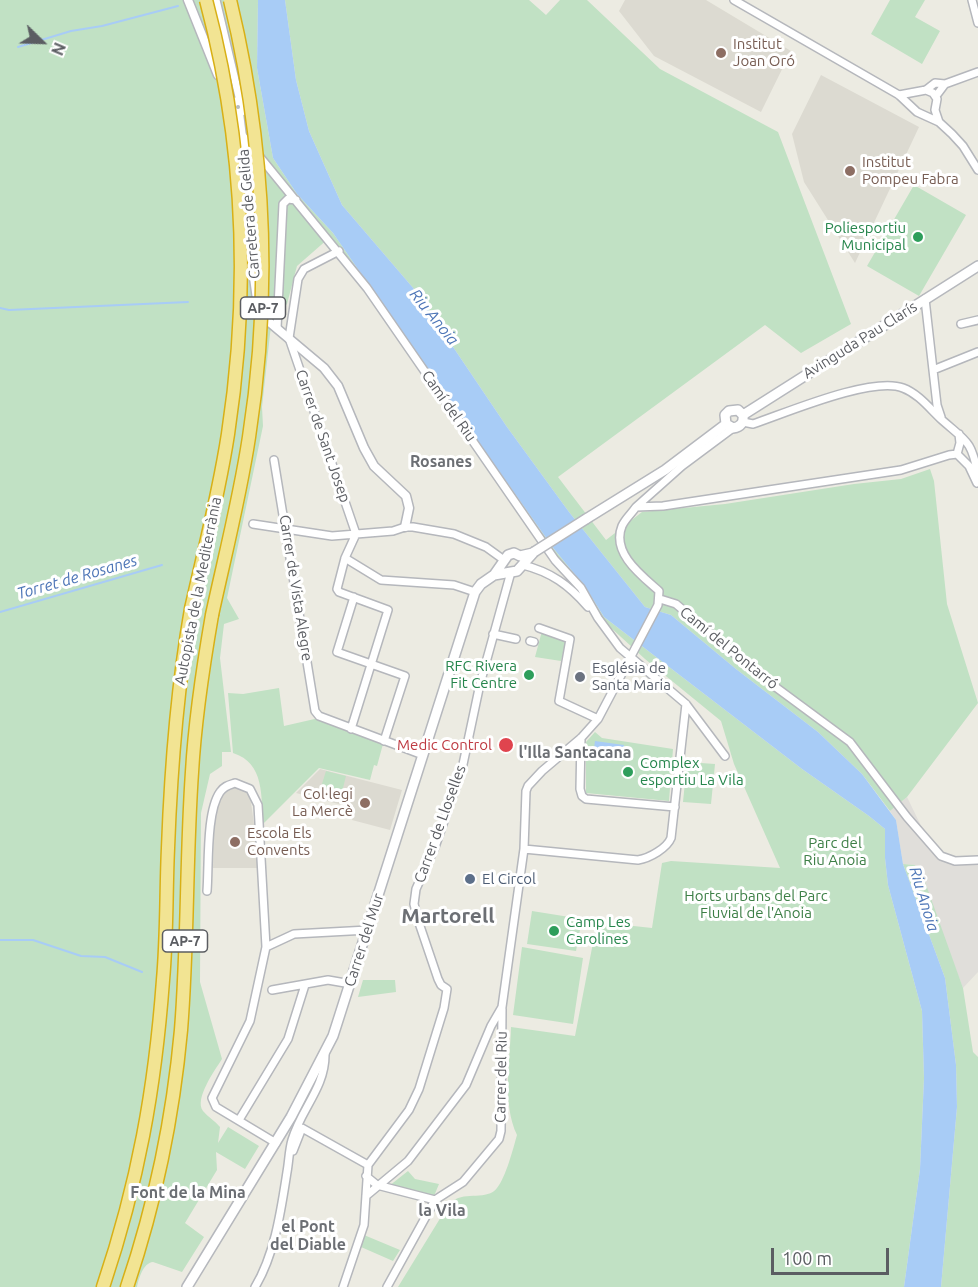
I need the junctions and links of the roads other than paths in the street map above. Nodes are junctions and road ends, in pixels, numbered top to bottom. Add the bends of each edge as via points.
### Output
1 (188, 0) edge
2 (206, 0) edge
3 (216, 0) edge
4 (230, 0) edge
5 (734, 0) edge
6 (972, 0) edge
7 (744, 2) edge
8 (978, 22) edge
9 (977, 71) edge
10 (945, 84) junction
11 (926, 90) junction
12 (918, 93) junction
13 (899, 95) junction
14 (936, 96) junction
15 (236, 103) junction
16 (914, 108) junction
17 (935, 110) junction
18 (924, 115) junction
19 (939, 122) junction
20 (242, 135) junction
21 (978, 170) edge
22 (296, 200) junction
23 (339, 251) junction
24 (978, 266) edge
25 (925, 299) junction
26 (978, 320) edge
27 (961, 324) dead end
28 (277, 328) junction
29 (290, 338) junction
30 (978, 352) edge
31 (933, 370) junction
32 (743, 418) junction
33 (941, 419) junction
34 (730, 426) junction
35 (959, 434) junction
36 (970, 447) junction
37 (958, 451) junction
38 (973, 457) junction
39 (274, 460) dead end
40 (964, 461) junction
41 (978, 474) edge
42 (978, 481) edge
43 (978, 490) edge
44 (636, 507) junction
45 (253, 524) dead end
46 (405, 527) junction
47 (287, 529) junction
48 (356, 534) junction
49 (345, 558) junction
50 (504, 562) junction
51 (522, 562) junction
52 (510, 572) junction
53 (494, 575) junction
54 (475, 592) junction
55 (354, 597) junction
56 (660, 600) junction
57 (598, 618) junction
58 (539, 628) dead end
59 (493, 634) junction
60 (516, 639) dead end
61 (630, 657) junction
62 (371, 663) junction
63 (686, 704) junction
64 (598, 719) junction
65 (351, 729) junction
66 (581, 738) junction
67 (384, 741) junction
68 (423, 755) junction
69 (725, 756) dead end
70 (675, 807) junction
71 (524, 849) junction
72 (978, 860) edge
73 (207, 891) dead end
74 (368, 930) junction
75 (267, 947) junction
76 (351, 984) junction
77 (305, 985) junction
78 (272, 990) dead end
79 (502, 1006) junction
80 (325, 1055) junction
81 (239, 1120) junction
82 (276, 1143) junction
83 (288, 1165) junction
84 (368, 1165) junction
85 (366, 1176) junction
86 (377, 1185) junction
87 (366, 1196) junction
88 (435, 1200) junction
89 (104, 1287) edge
90 (127, 1287) edge
91 (187, 1287) edge
92 (255, 1287) edge
93 (343, 1287) edge
94 (387, 1287) edge

1 - 15 street
2 - 89 highway, Autopista de la Mediterrània / AP-7, bridge via 235,150 240,220 238,342 228,436 191,609 175,719 158,1043 132,1197
3 - 15 street
4 - 90 highway, Autopista de la Mediterrània / AP-7, bridge via 258,159 263,307 249,438 212,615 195,732 176,1074 160,1168
5 - 7 street
6 - 8 street
7 - 13 street
9 - 10 street
10 - 11 street via 935,83
10 - 14 street
11 - 12 street
11 - 14 street
12 - 13 street
12 - 16 street via 913,100
13 - 16 street
14 - 17 street
15 - 20 street, Carretera de Gelida via 233,111 238,113
16 - 18 street
17 - 18 street
17 - 19 street
18 - 19 street
19 - 21 street via 963,146
20 - 22 street, Camí del Riu
20 - 28 street, Carretera de Gelida via 258,307
22 - 23 street, Camí del Riu
22 - 28 street via 288,199 283,204
23 - 29 street via 304,269 298,279
23 - 57 street, Camí del Riu via 555,561 581,588
24 - 25 main road, Avinguda Pau Clarís
25 - 31 street
25 - 32 main road, Avinguda Pau Clarís
26 - 27 street
28 - 29 street, Carretera de Gelida
29 - 46 street, Carretera de Gelida via 338,386 374,466 406,496 409,508
29 - 48 street, Carrer de Sant Josep
30 - 31 street
31 - 33 street
32 - 33 street via 753,424 857,388 888,385 914,394
32 - 34 main road via 740,426
32 - 34 main road via 738,410 729,411 725,416
33 - 35 street
34 - 44 street, Camí del Pontarró
34 - 51 main road, bridge
35 - 36 street
35 - 37 street
36 - 37 street via 965,445
36 - 38 street
37 - 40 street
37 - 44 street via 901,470
38 - 40 street
38 - 41 street
39 - 47 street, Carrer de Vista Alegre
40 - 42 street
42 - 43 street
44 - 56 street, Camí del Pontarró via 622,526 621,544 630,564 659,591
45 - 47 street
46 - 48 street
46 - 50 street via 454,534 486,547
47 - 48 street via 332,536
47 - 65 street, Carrer de Vista Alegre via 315,711
48 - 49 street
49 - 54 street via 381,580 454,585
49 - 55 street via 337,589
50 - 51 main road via 514,553
50 - 52 main road
50 - 53 main road
51 - 52 main road via 518,571
51 - 57 street via 572,588
52 - 53 main road
52 - 59 street, Carrer de Lloselles
53 - 54 main road
54 - 68 main road, Carrer del Mur
55 - 62 street via 388,610
55 - 62 street via 337,652
56 - 61 street
56 - 72 street, Camí del Pontarró via 676,604 754,670 850,742 937,851 955,861
57 - 61 street, Camí del Riu
58 - 64 street via 570,639 559,701
59 - 60 street
59 - 84 street, Carrer de Lloselles via 462,769 416,889 414,904 435,970 447,989 444,1008 409,1110
61 - 63 street, Camí del Riu
61 - 64 street
62 - 65 street
62 - 67 street via 405,676
63 - 69 street, Camí del Riu
63 - 70 street
64 - 66 street
65 - 67 street
66 - 70 street via 580,789 586,799
66 - 71 street via 528,786
67 - 68 street
68 - 74 main road, Carrer del Mur
70 - 71 street via 671,838 666,846 644,859
71 - 79 street
73 - 75 street via 212,812 221,790 235,783 250,789 258,805
74 - 75 street via 294,934
74 - 76 main road, Carrer del Mur
75 - 81 street via 250,1021 213,1098 216,1107
76 - 77 street via 328,980
76 - 80 main road, Carrer del Mur
77 - 78 street
77 - 81 street via 288,1039
79 - 86 street via 466,1085 408,1161
79 - 88 street, Carrer del Riu via 500,1136 463,1182
80 - 82 main road, Carrer del Mur
80 - 83 street via 325,1071 292,1140
81 - 82 street
82 - 91 main road, Carrer del Mur
83 - 84 street via 302,1128
83 - 92 street via 266,1264
84 - 85 street
85 - 86 street
85 - 87 street
86 - 87 street
86 - 88 street
87 - 93 street via 364,1225
88 - 94 street, Carrer del Riu

